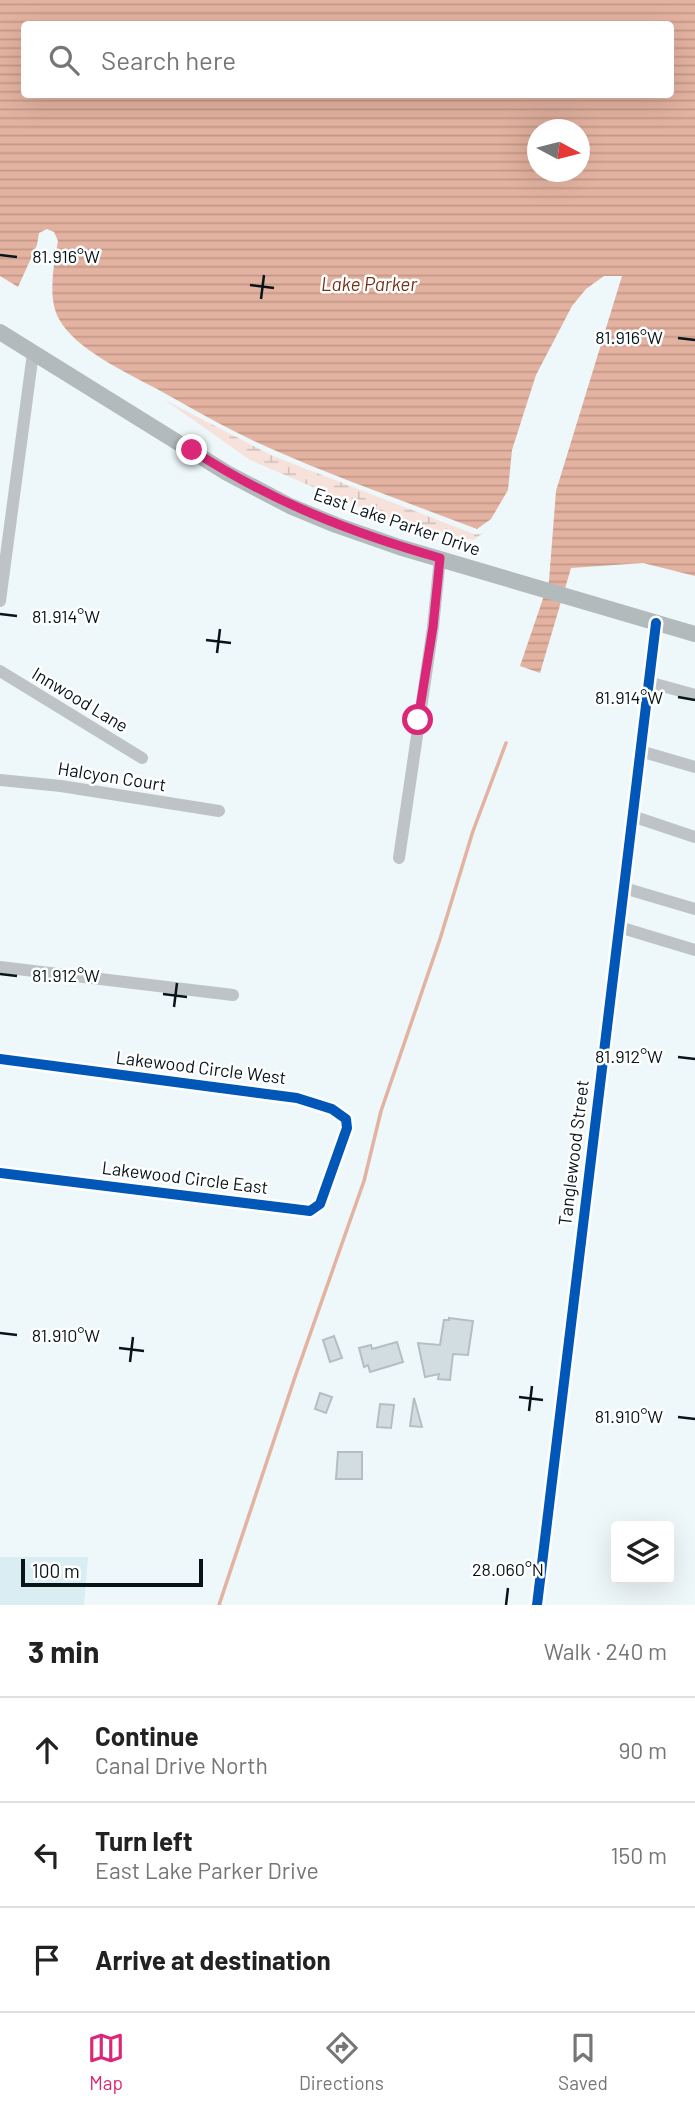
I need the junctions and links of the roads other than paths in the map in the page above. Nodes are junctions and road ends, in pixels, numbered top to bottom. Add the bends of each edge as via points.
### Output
1 (0, 332) edge
2 (33, 353) junction
3 (440, 558) junction
4 (0, 601) edge
5 (656, 622) junction
6 (695, 634) edge
7 (0, 671) edge
8 (648, 682) junction
9 (695, 695) edge
10 (640, 751) junction
11 (142, 758) dead end
12 (695, 767) edge
13 (0, 780) edge
14 (219, 811) dead end
15 (632, 817) junction
16 (695, 837) edge
17 (399, 858) dead end
18 (624, 888) junction
19 (695, 909) edge
20 (619, 927) junction
21 (695, 950) edge
22 (0, 967) edge
23 (233, 995) dead end
24 (0, 1059) edge
25 (334, 1164) joint
26 (0, 1173) edge
27 (537, 1605) edge

1 - 2 street, East Lake Parker Drive
2 - 3 street, East Lake Parker Drive via 253,488 346,529
2 - 4 street
3 - 5 street, East Lake Parker Drive
3 - 17 street
5 - 6 street, East Lake Parker Drive
5 - 8 street, Tanglewood Street
7 - 11 street, Innwood Lane
8 - 9 street
8 - 10 street, Tanglewood Street
10 - 12 street
10 - 15 street, Tanglewood Street
13 - 14 street, Halcyon Court
15 - 16 street
15 - 18 street, Tanglewood Street
18 - 19 street
18 - 20 street, Tanglewood Street
20 - 21 street
20 - 27 street, Tanglewood Street
22 - 23 street
24 - 25 street, Lakewood Circle West via 314,1102 342,1115 347,1123
25 - 26 street, Lakewood Circle East via 320,1204 310,1211

